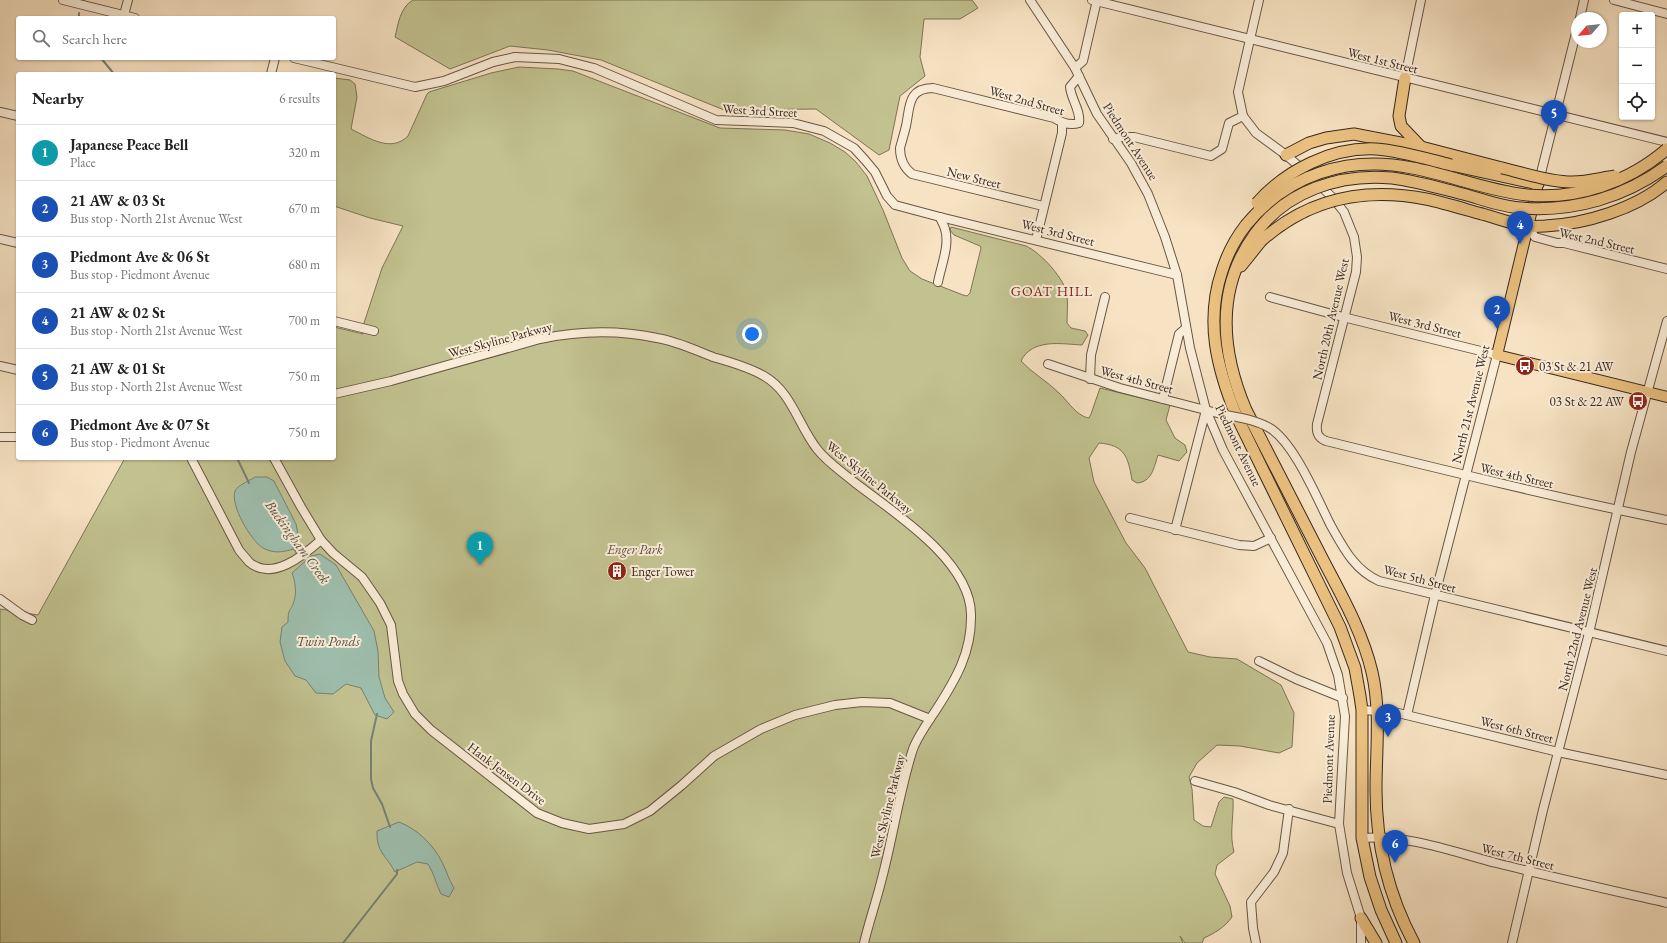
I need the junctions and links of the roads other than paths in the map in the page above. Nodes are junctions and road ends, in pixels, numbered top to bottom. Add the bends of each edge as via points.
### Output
1 (63, 0) edge
2 (128, 0) edge
3 (1030, 0) edge
4 (1096, 0) edge
5 (1259, 0) edge
6 (1421, 0) edge
7 (1584, 0) edge
8 (1614, 0) edge
9 (1581, 12) edge
10 (1667, 14) edge
11 (124, 15) junction
12 (128, 16) edge
13 (1249, 39) junction
14 (1572, 48) edge
15 (274, 60) edge
16 (302, 60) edge
17 (1075, 68) junction
18 (272, 72) edge
19 (1079, 76) junction
20 (1405, 78) junction
21 (0, 112) edge
22 (1556, 114) junction
23 (16, 116) edge
24 (1243, 116) junction
25 (1062, 124) junction
26 (1113, 139) junction
27 (1667, 142) edge
28 (1421, 147) junction
29 (1667, 149) edge
30 (1286, 155) junction
31 (903, 164) joint
32 (1667, 166) edge
33 (1632, 172) junction
34 (1667, 182) edge
35 (1538, 184) junction
36 (1043, 206) junction
37 (940, 218) junction
38 (1244, 224) junction
39 (1528, 227) junction
40 (1258, 238) junction
41 (0, 239) edge
42 (1036, 240) junction
43 (16, 243) edge
44 (1667, 268) edge
45 (1177, 275) junction
46 (938, 282) dead end
47 (1105, 297) dead end
48 (1270, 297) dead end
49 (1344, 317) junction
50 (1667, 321) edge
51 (336, 322) edge
52 (1186, 328) junction
53 (374, 331) dead end
54 (1496, 354) junction
55 (1048, 364) dead end
56 (0, 366) edge
57 (16, 370) edge
58 (1090, 379) junction
59 (1649, 392) junction
60 (336, 394) edge
61 (1667, 397) edge
62 (1163, 399) junction
63 (1206, 410) junction
64 (1221, 414) joint
65 (1317, 435) joint
66 (0, 437) edge
67 (16, 437) edge
68 (192, 460) edge
69 (275, 460) edge
70 (1466, 475) junction
71 (1618, 510) junction
72 (1130, 518) dead end
73 (1667, 520) edge
74 (1175, 530) junction
75 (1271, 538) junction
76 (321, 540) junction
77 (1435, 595) junction
78 (0, 599) edge
79 (32, 620) dead end
80 (1589, 633) junction
81 (1667, 651) edge
82 (1259, 661) dead end
83 (1342, 698) junction
84 (1362, 710) junction
85 (1378, 710) junction
86 (1407, 715) junction
87 (930, 719) junction
88 (1558, 752) junction
89 (1667, 775) edge
90 (1195, 781) dead end
91 (1289, 809) junction
92 (1339, 824) junction
93 (1379, 837) junction
94 (1362, 838) junction
95 (1529, 871) junction
96 (1667, 903) edge
97 (1361, 918) junction
98 (864, 943) edge
99 (1256, 943) edge
100 (1361, 943) edge
101 (1376, 943) edge
102 (1396, 943) edge
103 (1414, 943) edge
104 (1512, 943) edge

1 - 11 street
2 - 11 street
3 - 17 street, Piedmont Avenue
4 - 13 street, West 1st Street
4 - 17 street via 1083,61
5 - 13 street, North 20th Avenue West
6 - 20 street
7 - 9 street
8 - 10 street
11 - 12 street
13 - 20 street, West 1st Street
13 - 24 street, North 20th Avenue West via 1238,92
14 - 22 street, North 21st Avenue West
15 - 18 street
16 - 37 street, West 3rd Street via 415,87 444,81 492,62 515,57 559,59 594,68 716,120 793,123 824,131 854,148 866,160 895,205
17 - 19 street, Piedmont Avenue
19 - 25 street, West 2nd Street via 1070,88 1080,117 1079,123
19 - 26 street, Piedmont Avenue via 1097,114
20 - 22 street, West 1st Street
20 - 28 highway via 1399,116 1401,126
21 - 23 street
22 - 27 street, West 1st Street
22 - 35 street, North 21st Avenue West
24 - 26 street via 1229,122 1222,149 1211,156 1134,137
24 - 30 street, North 20th Avenue West via 1256,133
25 - 31 street, West 2nd Street via 1054,118 925,88 918,91 910,100 900,148
25 - 36 street via 1062,133
26 - 45 street, Piedmont Avenue via 1131,163 1148,194
28 - 30 highway via 1354,134 1309,143
28 - 33 highway, bridge via 1502,168 1572,182
29 - 33 highway, bridge
30 - 49 street, North 20th Avenue West via 1332,197 1344,212 1351,227 1357,264
31 - 36 street, New Street via 912,174
32 - 40 highway, bridge via 1642,183 1606,198 1579,205 1542,209 1520,208 1393,178 1351,178 1317,187 1291,200 1270,216
33 - 38 highway, bridge via 1586,191 1526,195 1410,167 1374,164 1352,166 1313,175 1292,185 1268,201
34 - 39 highway via 1638,202 1624,208 1557,226
35 - 38 highway, bridge via 1390,151 1361,150 1336,154 1305,166 1286,177 1262,198
35 - 39 main road, North 21st Avenue West
36 - 42 street
37 - 42 street, West 3rd Street
37 - 46 street via 946,236
38 - 84 highway, Piedmont Avenue via 1232,238 1220,265 1212,297 1216,356 1227,392 1243,430 1345,639 1358,678
39 - 40 highway, bridge via 1427,199 1380,195 1344,197 1320,205 1292,217
39 - 44 street, West 2nd Street via 1535,237
39 - 54 main road, North 21st Avenue West
40 - 85 highway, Piedmont Avenue via 1232,280 1226,303 1225,326 1229,356 1246,410 1361,638 1371,670
41 - 43 street
42 - 45 street, West 3rd Street
45 - 52 street, Piedmont Avenue
47 - 58 street via 1091,355
48 - 49 street, West 3rd Street
49 - 54 street, West 3rd Street
49 - 65 street, North 20th Avenue West via 1317,424
50 - 59 street, North 22nd Avenue West
51 - 53 street
52 - 62 street via 1180,334
52 - 63 street, Piedmont Avenue
54 - 59 main road, West 3rd Street
54 - 70 street, North 21st Avenue West
55 - 58 street, West 4th Street
56 - 57 street
58 - 62 street, West 4th Street
59 - 61 main road, West 3rd Street
59 - 71 street, North 22nd Avenue West via 1631,452
60 - 87 street, West Skyline Parkway via 391,381 540,339 602,332 658,338 764,376 777,385 789,399 817,449 834,466 915,529 952,564 961,579 971,612 969,646 954,683
62 - 63 street, West 4th Street
63 - 64 street, West 4th Street
63 - 74 street
63 - 75 street, Piedmont Avenue via 1223,450
64 - 77 street, West 5th Street, bridge via 1263,424 1280,436 1292,451 1349,557 1368,574 1383,582
65 - 70 street, West 4th Street via 1326,441
66 - 67 street
68 - 76 street via 239,550 250,563 270,569 293,562
69 - 76 street
70 - 71 street, West 4th Street
70 - 77 street, North 21st Avenue West
71 - 73 street, West 4th Street
71 - 80 street, North 22nd Avenue West
72 - 74 street
74 - 75 street via 1244,546 1257,545
75 - 83 street, Piedmont Avenue via 1327,643 1338,675
76 - 87 street, Hank Jensen Drive via 362,577 380,603 391,625 398,681 415,714 431,730 537,813 562,824 590,829 624,824 650,811 714,756 761,729 795,714 835,705 862,702 890,703
77 - 80 street, West 5th Street
77 - 86 street, North 21st Avenue West
78 - 79 street
80 - 81 street, West 5th Street
80 - 88 street, North 22nd Avenue West
82 - 83 street
83 - 92 street, Piedmont Avenue via 1345,716
84 - 85 street, West 6th Street
84 - 94 highway, Piedmont Avenue
85 - 86 street, West 6th Street
85 - 93 highway, Piedmont Avenue via 1376,791
86 - 88 street, West 6th Street
87 - 98 street, West Skyline Parkway via 914,747
88 - 89 street, West 6th Street
88 - 95 street, North 22nd Avenue West
90 - 91 street
91 - 92 street
91 - 99 street via 1283,853 1274,872 1251,902
92 - 97 street, Piedmont Avenue via 1346,873
93 - 94 street, West 7th Street
93 - 95 street, West 7th Street via 1412,842
93 - 103 highway, Piedmont Avenue via 1385,872 1397,909
94 - 102 highway, Piedmont Avenue via 1380,910
95 - 96 street, West 7th Street
95 - 104 street, North 22nd Avenue West
97 - 100 street, Piedmont Avenue
97 - 101 highway

